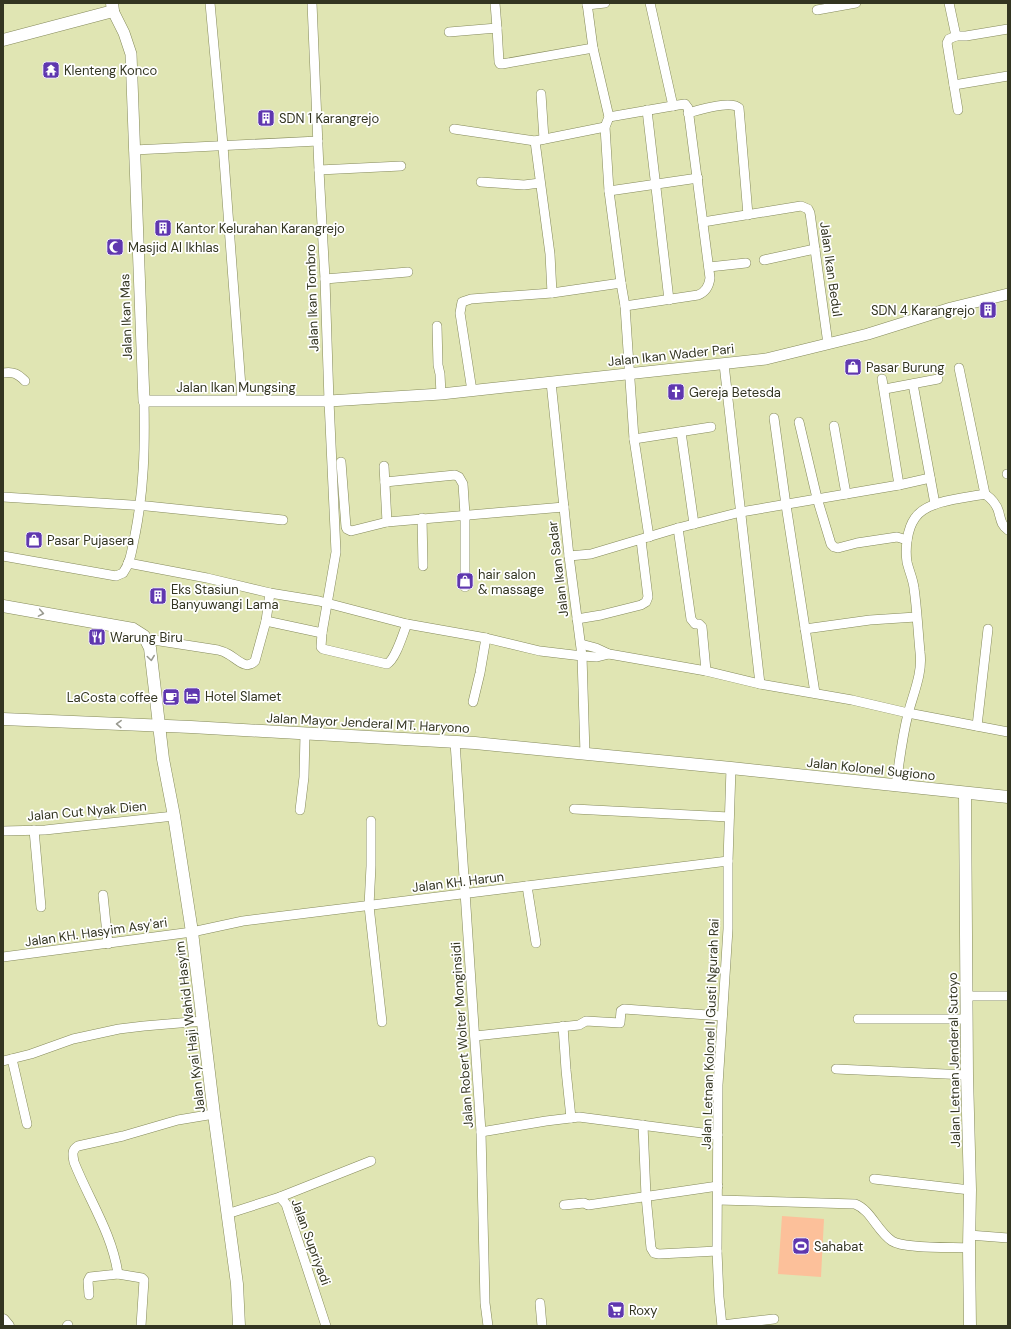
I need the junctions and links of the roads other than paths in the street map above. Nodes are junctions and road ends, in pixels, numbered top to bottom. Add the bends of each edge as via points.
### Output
1 (210, 3) edge
2 (312, 3) edge
3 (495, 3) edge
4 (605, 3) edge
5 (650, 3) edge
6 (856, 3) edge
7 (949, 3) edge
8 (587, 4) edge
9 (113, 7) edge
10 (817, 10) dead end
11 (496, 28) junction
12 (1008, 29) edge
13 (449, 32) dead end
14 (956, 36) junction
15 (3, 40) edge
16 (593, 48) junction
17 (1008, 76) edge
18 (954, 85) junction
19 (541, 94) dead end
20 (673, 106) junction
21 (647, 110) junction
22 (958, 110) dead end
23 (688, 113) junction
24 (609, 117) junction
25 (605, 127) junction
26 (454, 129) dead end
27 (539, 140) junction
28 (318, 141) junction
29 (223, 146) junction
30 (134, 150) junction
31 (402, 166) dead end
32 (319, 170) junction
33 (698, 178) junction
34 (481, 182) dead end
35 (540, 183) junction
36 (656, 184) junction
37 (609, 191) junction
38 (748, 215) junction
39 (703, 222) junction
40 (815, 249) junction
41 (764, 260) dead end
42 (746, 263) dead end
43 (709, 267) junction
44 (408, 272) dead end
45 (325, 279) junction
46 (621, 283) junction
47 (552, 293) junction
48 (1008, 294) edge
49 (669, 300) junction
50 (625, 306) junction
51 (437, 326) dead end
52 (828, 344) junction
53 (724, 364) junction
54 (959, 368) dead end
55 (3, 373) edge
56 (630, 374) junction
57 (882, 379) dead end
58 (938, 379) dead end
59 (25, 381) dead end
60 (551, 382) junction
61 (912, 384) junction
62 (885, 389) junction
63 (472, 391) junction
64 (441, 394) junction
65 (242, 400) junction
66 (144, 401) junction
67 (328, 401) junction
68 (774, 418) dead end
69 (799, 422) dead end
70 (834, 426) dead end
71 (711, 427) dead end
72 (681, 432) junction
73 (634, 439) junction
74 (341, 462) dead end
75 (384, 466) dead end
76 (930, 478) junction
77 (385, 482) junction
78 (899, 485) junction
79 (846, 494) junction
80 (985, 494) junction
81 (3, 497) edge
82 (817, 498) junction
83 (935, 504) junction
84 (786, 505) junction
85 (141, 506) junction
86 (564, 507) junction
87 (741, 512) junction
88 (465, 515) junction
89 (422, 518) junction
90 (283, 520) dead end
91 (387, 522) junction
92 (694, 524) junction
93 (678, 528) junction
94 (1008, 530) edge
95 (645, 539) junction
96 (907, 540) junction
97 (3, 556) edge
98 (569, 556) junction
99 (128, 563) junction
100 (423, 566) dead end
101 (465, 587) dead end
102 (270, 593) junction
103 (328, 603) junction
104 (3, 606) edge
105 (916, 617) junction
106 (578, 619) junction
107 (266, 621) junction
108 (407, 624) junction
109 (805, 629) junction
110 (988, 629) dead end
111 (322, 633) junction
112 (486, 638) junction
113 (147, 639) junction
114 (581, 644) junction
115 (609, 654) junction
116 (582, 656) junction
117 (706, 671) junction
118 (760, 684) junction
119 (814, 693) junction
120 (473, 702) dead end
121 (908, 713) junction
122 (3, 719) edge
123 (158, 726) junction
124 (978, 726) junction
125 (1008, 732) edge
126 (305, 734) junction
127 (455, 742) junction
128 (585, 754) junction
129 (731, 768) junction
130 (896, 786) junction
131 (966, 793) junction
132 (1008, 797) edge
133 (574, 809) dead end
134 (300, 810) dead end
135 (174, 816) junction
136 (729, 817) junction
137 (371, 821) dead end
138 (34, 830) junction
139 (3, 831) edge
140 (728, 862) junction
141 (527, 886) junction
142 (466, 894) junction
143 (103, 895) dead end
144 (369, 906) junction
145 (41, 907) dead end
146 (192, 932) junction
147 (536, 943) dead end
148 (108, 944) junction
149 (3, 957) edge
150 (967, 996) junction
151 (1008, 996) edge
152 (722, 1016) junction
153 (858, 1019) dead end
154 (967, 1019) junction
155 (203, 1021) junction
156 (382, 1022) dead end
157 (563, 1026) junction
158 (475, 1036) junction
159 (7, 1060) edge
160 (836, 1069) dead end
161 (967, 1075) junction
162 (214, 1114) junction
163 (571, 1118) junction
164 (27, 1124) dead end
165 (643, 1124) junction
166 (481, 1132) junction
167 (718, 1135) junction
168 (371, 1161) dead end
169 (874, 1179) dead end
170 (718, 1186) junction
171 (970, 1190) junction
172 (646, 1196) junction
173 (280, 1197) junction
174 (718, 1200) junction
175 (564, 1205) dead end
176 (227, 1214) junction
177 (969, 1235) junction
178 (1008, 1238) edge
179 (969, 1248) junction
180 (717, 1251) junction
181 (118, 1274) junction
182 (89, 1295) dead end
183 (540, 1303) dead end
184 (774, 1319) dead end
185 (3, 1320) edge
186 (722, 1325) edge
187 (8, 1326) edge
188 (141, 1326) edge
189 (239, 1326) edge
190 (326, 1326) edge
191 (488, 1326) edge
192 (542, 1326) edge
193 (970, 1326) edge

1 - 29 street
2 - 28 street, Jalan Ikan Tombro
3 - 11 street
4 - 8 street
5 - 20 street
6 - 10 street
7 - 14 street
8 - 16 street
9 - 15 main road via 93,17
9 - 30 street, Jalan Ikan Mas via 130,54
11 - 13 street
11 - 16 street via 500,64
12 - 14 street
14 - 18 street via 947,43
16 - 24 street
17 - 18 street
18 - 22 street
19 - 27 street
20 - 21 street
20 - 23 street via 684,104 688,108
21 - 24 street
21 - 36 street
23 - 33 street
23 - 38 street via 732,105 739,108
24 - 25 street
25 - 27 street
25 - 37 street
26 - 27 street
27 - 35 street
28 - 29 street
28 - 32 street, Jalan Ikan Tombro
29 - 30 street
29 - 65 street
30 - 66 street, Jalan Ikan Mas
31 - 32 street
32 - 45 street, Jalan Ikan Tombro
33 - 36 street
33 - 39 street
34 - 35 street via 524,185
35 - 47 street via 550,254
36 - 37 street
36 - 49 street
37 - 46 street
38 - 39 street, Jalan Ikan Bedul
38 - 40 street, Jalan Ikan Bedul via 805,207 810,213
39 - 43 street
40 - 41 street
40 - 52 street, Jalan Ikan Bedul
42 - 43 street
43 - 49 street via 709,286 702,293
44 - 45 street
45 - 67 street, Jalan Ikan Tombro
46 - 47 street
46 - 50 street
47 - 63 street via 471,299 462,302 460,313
48 - 52 street, Jalan Ikan Wader Pari
49 - 50 street
50 - 56 street
51 - 64 street
52 - 53 street, Jalan Ikan Wader Pari via 766,359
53 - 56 street, Jalan Ikan Wader Pari
53 - 87 street
54 - 80 street
55 - 59 street via 17,374
56 - 60 street, Jalan Ikan Wader Pari
56 - 73 street
57 - 62 street
58 - 61 street
60 - 63 street, Jalan Ikan Wader Pari
60 - 86 street, Jalan Ikan Sadar
61 - 62 street
61 - 76 street
62 - 78 street
63 - 64 street, Jalan Ikan Wader Pari
64 - 67 street, Jalan Ikan Wader Pari
65 - 66 street, Jalan Ikan Mungsing
65 - 67 street, Jalan Ikan Mungsing
66 - 85 street, Jalan Ikan Mas
67 - 103 street, Jalan Ikan Tombro via 334,561
68 - 84 street
69 - 82 street
70 - 79 street
71 - 72 street
72 - 73 street
72 - 92 street
73 - 95 street
74 - 91 street via 347,529 351,531
75 - 77 street
76 - 78 street
76 - 83 street
77 - 88 street via 459,477 463,484
77 - 91 street
78 - 79 street
79 - 82 street
80 - 83 street
80 - 94 street via 992,499 1000,520
81 - 85 street
82 - 84 street
82 - 96 street via 834,547 897,537
83 - 96 street via 922,510 914,518
84 - 87 street
84 - 109 street
85 - 90 street
85 - 99 street, Jalan Ikan Mas
86 - 88 street
86 - 98 street, Jalan Ikan Sadar
87 - 92 street
87 - 118 street
88 - 89 street
88 - 101 street
89 - 91 street
89 - 100 street
92 - 93 street
93 - 95 street
93 - 117 street via 691,619 702,627
95 - 98 street via 591,554
95 - 106 street via 648,597 646,602
96 - 105 street via 907,560 914,586
97 - 99 street via 116,576 123,573
98 - 106 street, Jalan Ikan Sadar
99 - 102 street
102 - 103 street
102 - 107 street
103 - 108 street
103 - 111 street, Jalan Ikan Tombro
104 -> 113 main road via 124,627 140,632
105 - 109 street
105 - 121 street via 920,654 918,684
106 - 114 street, Jalan Ikan Sadar
107 - 111 street
107 - 113 street via 255,661 249,665 223,652
108 - 111 street, Jalan Ikan Tombro via 394,655 387,664 323,650 320,647
108 - 112 street
109 - 119 street
110 - 124 street
112 - 116 street via 540,651
112 - 120 street
113 -> 123 main road, Jalan Kyai Haji Wahid Hasyim via 156,693
114 - 115 street
114 - 116 street, Jalan Ikan Sadar
115 - 116 street via 597,657
115 - 117 street
116 - 128 street, Jalan Ikan Sadar
117 - 118 street
118 - 119 street
119 - 121 street
121 - 124 street
121 - 130 street
123 -> 122 main road, Jalan Mayor Jenderal MT. Haryono
123 - 126 main road, Jalan Mayor Jenderal MT. Haryono
123 - 135 main road, Jalan Kyai Haji Wahid Hasyim
124 - 125 street
126 - 127 main road, Jalan Mayor Jenderal MT. Haryono
126 - 134 street
127 - 128 main road, Jalan Mayor Jenderal MT. Haryono
127 - 142 street, Jalan Robert Wolter Monginsidi
128 - 129 main road, Jalan Mayor Jenderal MT. Haryono
129 - 130 main road, Jalan Kolonel Sugiono
129 - 136 street, Jalan Letnan Kolonel I Gusti Ngurah Rai
130 - 131 main road, Jalan Kolonel Sugiono
131 - 132 main road, Jalan Kolonel Sugiono
131 - 150 main road, Jalan Letnan Jenderal Sutoyo
133 - 136 street
135 - 138 street, Jalan Cut Nyak Dien
135 - 146 main road, Jalan Kyai Haji Wahid Hasyim
136 - 140 street, Jalan Letnan Kolonel I Gusti Ngurah Rai
137 - 144 street
138 - 139 street, Jalan Cut Nyak Dien
138 - 145 street
140 - 141 street, Jalan KH. Harun
140 - 152 street, Jalan Letnan Kolonel I Gusti Ngurah Rai via 728,929
141 - 142 street, Jalan KH. Harun
141 - 147 street
142 - 144 street, Jalan KH. Harun
142 - 158 street, Jalan Robert Wolter Monginsidi
143 - 148 street
144 - 146 street, Jalan KH. Harun via 243,921
144 - 156 street
146 - 148 street, Jalan KH. Hasyim Asy'ari
146 - 155 main road, Jalan Kyai Haji Wahid Hasyim
148 - 149 street, Jalan KH. Hasyim Asy'ari
150 - 151 street
150 - 154 main road, Jalan Letnan Jenderal Sutoyo
152 - 157 street via 624,1009 621,1011 620,1023 587,1021 579,1025
152 - 167 street, Jalan Letnan Kolonel I Gusti Ngurah Rai
153 - 154 street
154 - 161 main road, Jalan Letnan Jenderal Sutoyo
155 - 159 street via 119,1029 73,1039
155 - 162 main road, Jalan Kyai Haji Wahid Hasyim
157 - 158 street
157 - 163 street
158 - 166 street, Jalan Robert Wolter Monginsidi
159 - 164 street
160 - 161 street
161 - 171 main road, Jalan Letnan Jenderal Sutoyo
162 - 176 main road, Jalan Kyai Haji Wahid Hasyim
162 - 181 street via 178,1120 74,1148 74,1162 109,1237
163 - 165 street
163 - 166 street
165 - 167 street
165 - 172 street
166 - 191 street, Jalan Robert Wolter Monginsidi via 485,1303
167 - 170 street, Jalan Letnan Kolonel I Gusti Ngurah Rai
168 - 173 street
169 - 171 street
170 - 172 street
170 - 174 street, Jalan Letnan Kolonel I Gusti Ngurah Rai
171 - 177 main road, Jalan Letnan Jenderal Sutoyo
172 - 175 street via 588,1205
172 - 180 street via 651,1248 654,1253
173 - 176 street, Jalan Supriyadi
173 - 190 street, Jalan Supriyadi via 286,1204 293,1223
174 - 179 street via 855,1204 861,1206 892,1241 905,1245
174 - 180 street, Jalan Letnan Kolonel I Gusti Ngurah Rai
176 - 189 main road, Jalan Kyai Haji Wahid Hasyim via 237,1284
177 - 178 street
177 - 179 main road, Jalan Letnan Jenderal Sutoyo
179 - 193 main road, Jalan Letnan Jenderal Sutoyo
180 - 186 street, Jalan Letnan Kolonel I Gusti Ngurah Rai
181 - 182 street via 90,1277
181 - 188 street via 144,1280
183 - 192 street
184 - 186 street
185 - 187 main road

